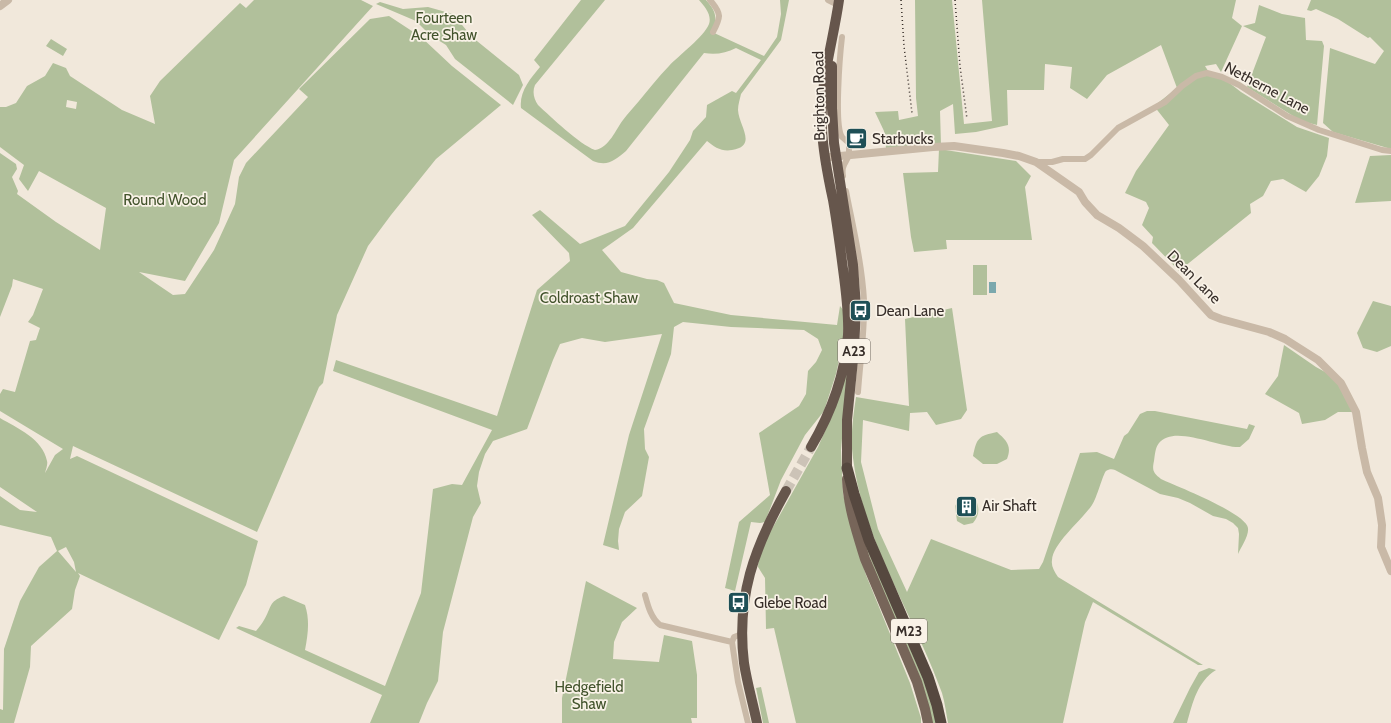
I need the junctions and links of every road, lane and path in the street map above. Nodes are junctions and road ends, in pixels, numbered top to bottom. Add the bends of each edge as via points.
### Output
1 (8, 0) edge
2 (710, 0) edge
3 (828, 0) edge
4 (838, 3) edge
5 (0, 6) edge
6 (713, 32) dead end
7 (838, 36) junction
8 (835, 108) junction
9 (1391, 151) edge
10 (849, 155) junction
11 (830, 157) junction
12 (1036, 162) junction
13 (840, 176) junction
14 (858, 392) dead end
15 (811, 446) tunnel mouth
16 (847, 468) junction
17 (786, 491) tunnel mouth
18 (1391, 571) edge
19 (645, 595) dead end
20 (742, 634) junction
21 (732, 642) junction
22 (748, 723) edge
23 (757, 723) edge
24 (928, 723) edge
25 (941, 723) edge

1 - 5 street
2 - 6 street via 719,13 719,20
3 - 4 street
4 - 7 highway, Brighton Road / A23
7 - 8 highway, Brighton Road / A23
7 - 11 highway, Brighton Road / A23 via 822,95 822,130
8 - 10 street, Brighton Road via 842,136 849,143
8 - 11 highway, Brighton Road / A23
9 - 12 street, Netherne Lane via 1313,128 1287,116 1240,85 1207,73 1196,76 1165,102 1118,128 1085,159
10 - 11 street, Dean Lane
10 - 12 street, Dean Lane via 954,146 1009,154
10 - 13 street
11 - 13 highway, A23
11 - 15 highway, A23 via 848,308 848,335 838,388
12 - 18 street, Dean Lane via 1079,192 1097,214 1143,246 1180,280 1211,315 1285,339 1318,360 1341,383 1356,412 1368,472 1378,498 1382,525 1381,547
13 - 14 street via 860,267 864,300
13 - 16 highway, A23 via 856,307 847,420
16 - 24 main road, A23 via 848,492 858,538 917,682
16 - 25 highway, M23 via 869,540 928,677
17 - 20 highway via 753,563 744,600
19 - 21 street via 650,612 660,625
20 - 21 street via 734,637
20 - 23 highway via 745,664
21 - 22 street

